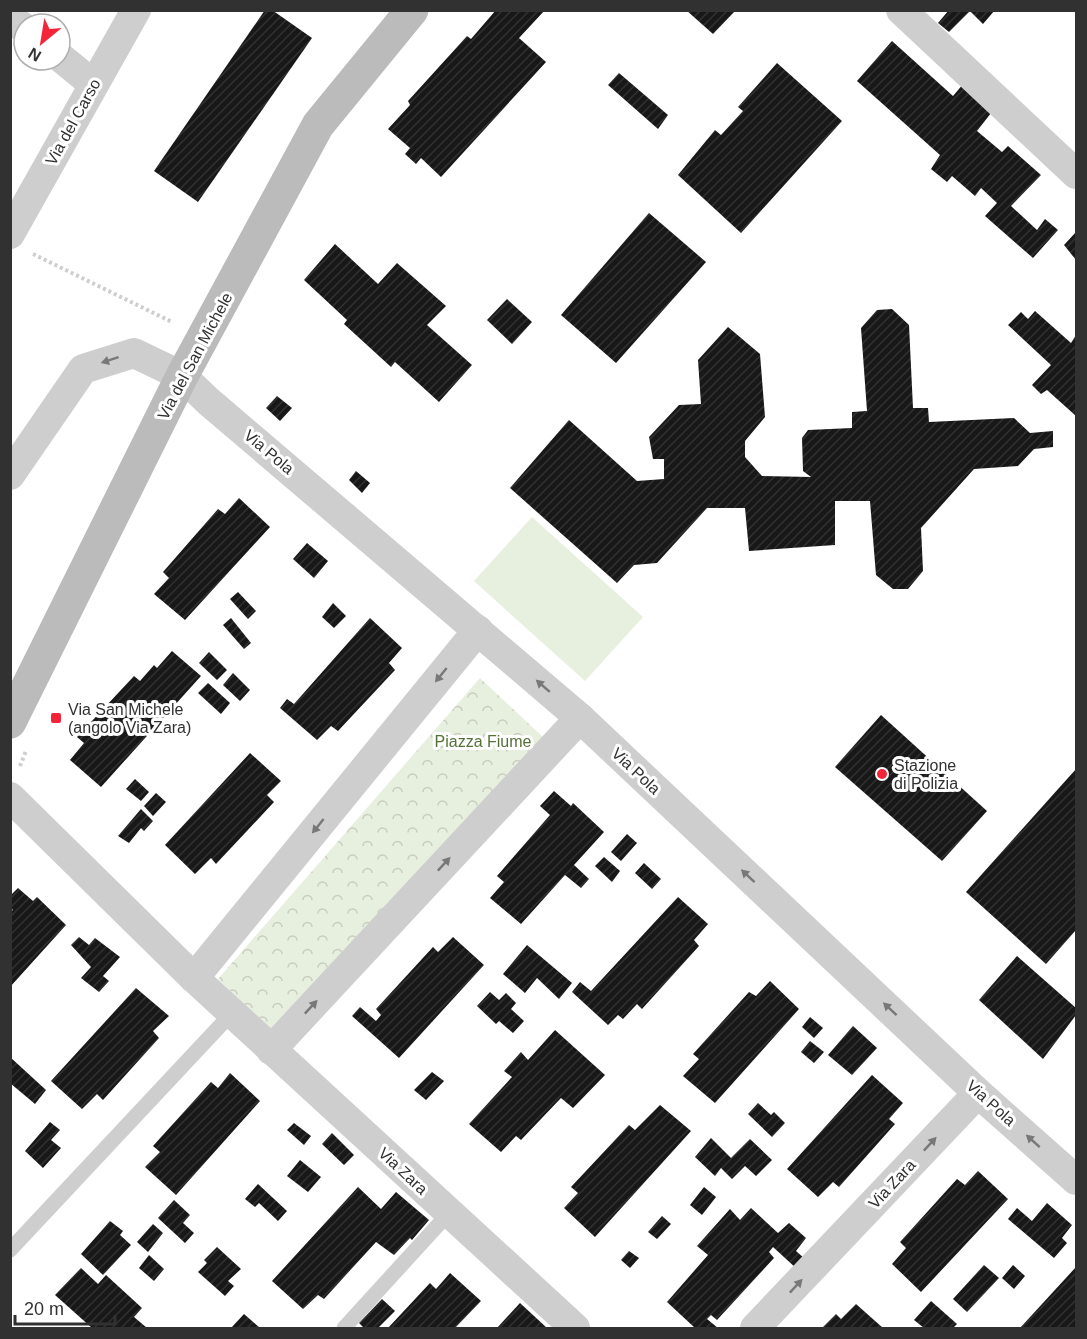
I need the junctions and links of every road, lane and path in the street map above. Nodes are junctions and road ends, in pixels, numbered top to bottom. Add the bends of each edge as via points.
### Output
1 (136, 10) edge
2 (412, 10) edge
3 (901, 10) edge
4 (72, 67) edge
5 (93, 84) junction
6 (1077, 174) edge
7 (20, 243) edge
8 (178, 325) dead end
9 (182, 376) junction
10 (10, 475) edge
11 (478, 630) junction
12 (580, 718) junction
13 (10, 722) edge
14 (10, 797) edge
15 (194, 978) junction
16 (232, 1013) junction
17 (271, 1050) junction
18 (978, 1093) junction
19 (1077, 1180) edge
20 (449, 1213) junction
21 (10, 1250) edge
22 (344, 1329) edge
23 (575, 1329) edge
24 (756, 1329) edge

1 - 5 street, Via del Carso
2 - 9 main road, Via del San Michele via 318,125
3 - 6 street
4 - 5 street
5 - 7 street, Via del Carso
7 - 8 path
9 -> 10 street, Via Pola via 134,352 83,369
9 - 11 street, Via Pola
9 - 13 main road, Via del San Michele
12 -> 11 street, Via Pola
11 -> 15 street
17 -> 12 street
18 -> 12 street, Via Pola
14 - 15 street, Via Zara
15 - 16 street, Via Zara
16 - 17 street, Via Zara
16 - 21 lane
17 - 20 street, Via Zara
19 -> 18 street, Via Pola
24 -> 18 street, Via Zara
20 - 22 lane
20 - 23 street, Via Zara

